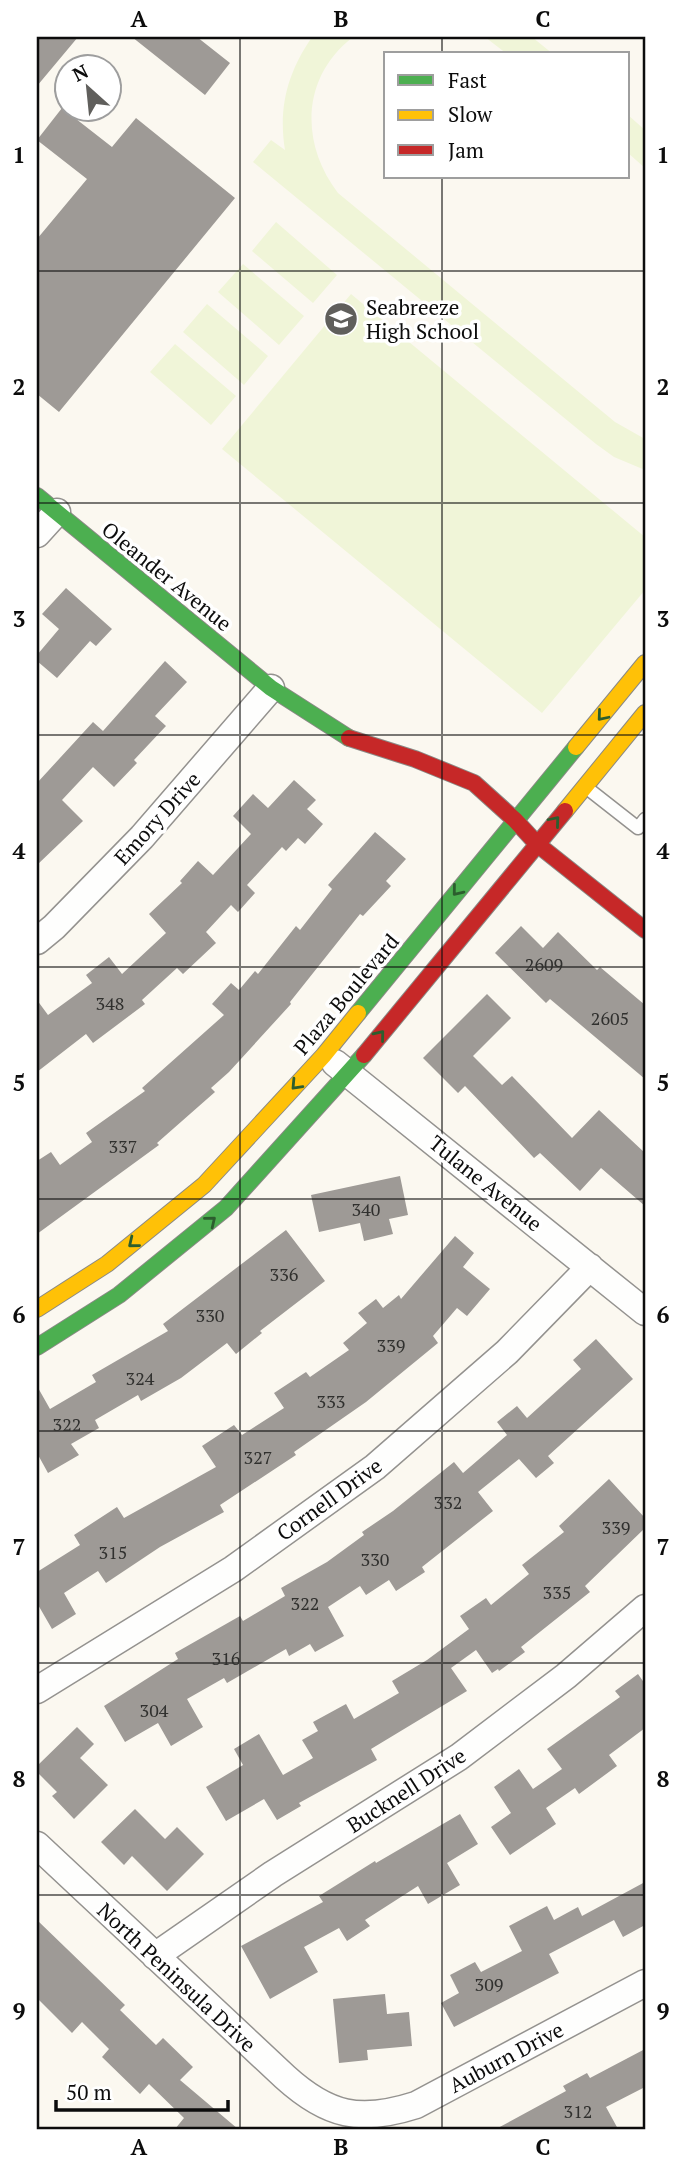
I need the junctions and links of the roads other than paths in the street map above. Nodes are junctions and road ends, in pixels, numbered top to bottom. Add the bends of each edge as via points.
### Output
1 (47, 504) edge
2 (37, 534) edge
3 (645, 663) edge
4 (271, 688) junction
5 (645, 713) edge
6 (585, 786) junction
7 (515, 820) junction
8 (643, 828) edge
9 (537, 844) junction
10 (645, 930) edge
11 (37, 941) edge
12 (324, 1055) junction
13 (349, 1073) junction
14 (590, 1267) junction
15 (37, 1309) edge
16 (645, 1312) edge
17 (37, 1347) edge
18 (645, 1608) edge
19 (37, 1690) edge
20 (37, 1845) edge
21 (155, 1956) junction
22 (645, 1983) edge
23 (361, 2115) joint

1 - 2 street
1 - 4 street, Oleander Avenue
3 -> 7 street, Plaza Boulevard
4 - 7 street, Oleander Avenue via 349,738 474,783
4 - 11 street, Emory Drive via 142,837
5 - 6 street
6 - 8 lane
9 -> 6 street
7 - 9 street, Oleander Avenue
7 -> 12 street, Plaza Boulevard
9 - 10 street, Oleander Avenue
13 -> 9 street
12 - 13 street, Tulane Avenue
12 -> 15 street, Plaza Boulevard via 204,1185 107,1264
13 - 14 street, Tulane Avenue
17 -> 13 street via 119,1295 226,1208
14 - 16 street, Tulane Avenue
14 - 19 street, Cornell Drive via 507,1352 375,1467 233,1569
18 - 21 street, Bucknell Drive via 566,1676 459,1757 273,1874
20 - 21 street, North Peninsula Drive
21 - 23 street, North Peninsula Drive via 306,2097 332,2110
22 - 23 street, Auburn Drive via 416,2105 386,2115

